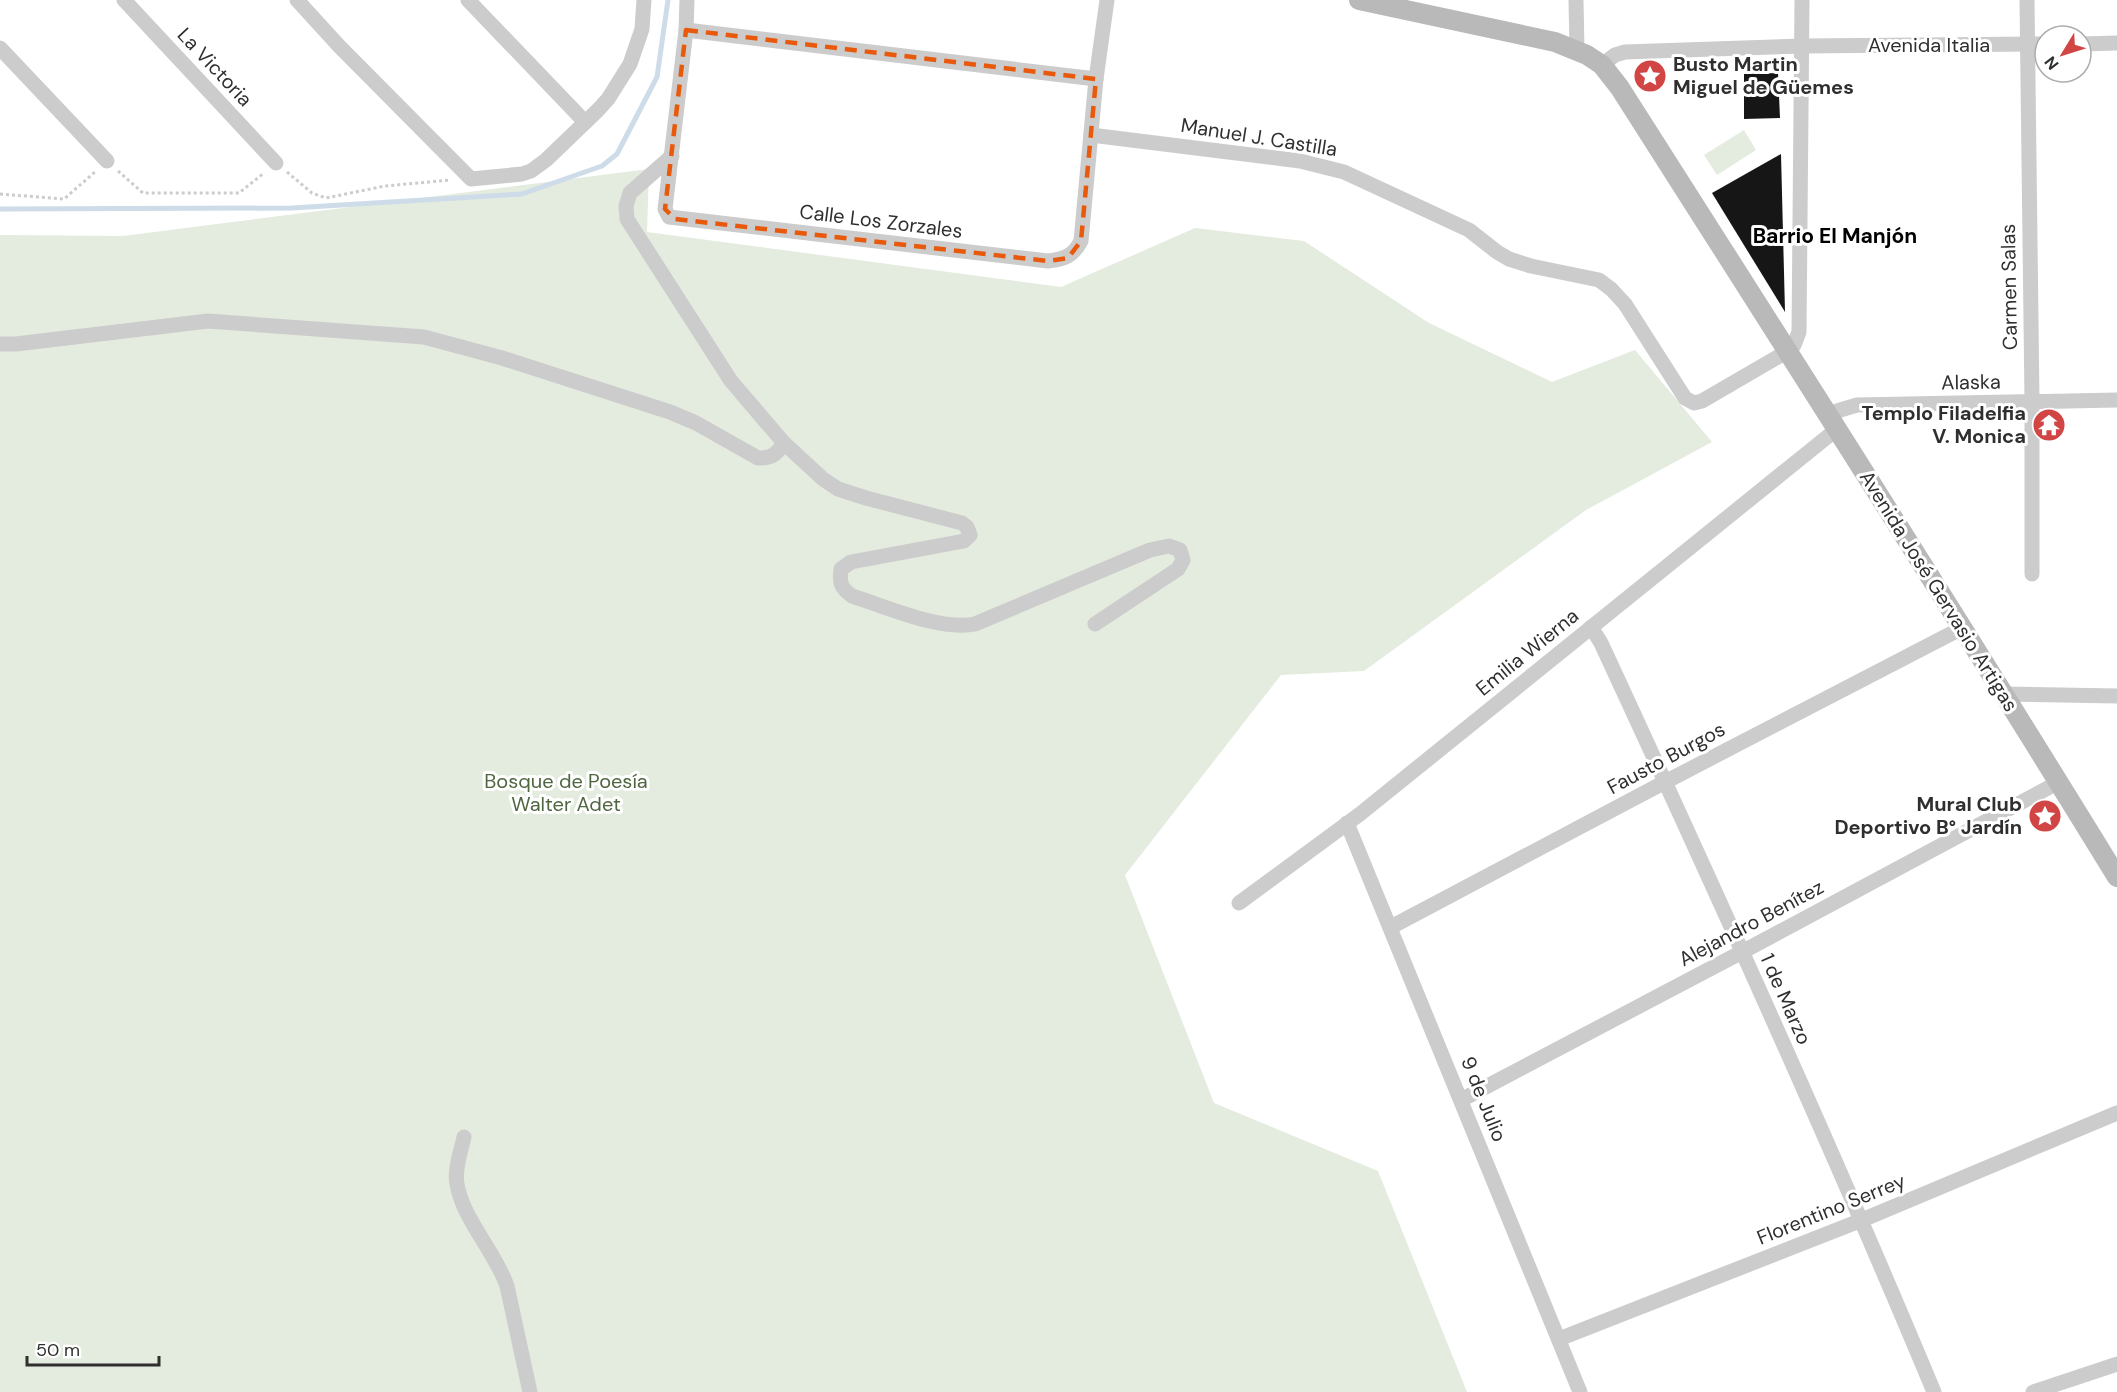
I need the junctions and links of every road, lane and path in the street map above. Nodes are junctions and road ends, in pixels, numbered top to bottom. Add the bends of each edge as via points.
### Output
1 (124, 0) edge
2 (297, 0) edge
3 (468, 0) edge
4 (687, 0) edge
5 (1107, 0) edge
6 (1359, 0) edge
7 (1576, 0) edge
8 (1802, 0) edge
9 (2026, 0) edge
10 (643, 1) edge
11 (1385, 2) edge
12 (686, 30) junction
13 (2117, 43) edge
14 (2027, 44) junction
15 (2033, 44) edge
16 (2093, 44) edge
17 (1802, 46) junction
18 (0, 48) edge
19 (1577, 50) junction
20 (1602, 65) junction
21 (1096, 79) junction
22 (585, 122) junction
23 (1091, 135) junction
24 (672, 156) junction
25 (107, 161) junction
26 (276, 163) junction
27 (471, 178) junction
28 (0, 194) edge
29 (0, 344) edge
30 (1788, 351) junction
31 (2117, 400) edge
32 (2032, 401) junction
33 (1832, 421) junction
34 (784, 443) junction
35 (2032, 574) dead end
36 (1095, 624) dead end
37 (1591, 627) junction
38 (1962, 628) junction
39 (2005, 694) junction
40 (2117, 696) edge
41 (1665, 782) junction
42 (2058, 782) junction
43 (1347, 823) junction
44 (2117, 876) edge
45 (1239, 903) dead end
46 (1391, 927) junction
47 (1742, 952) junction
48 (1461, 1100) junction
49 (2117, 1113) edge
50 (464, 1137) dead end
51 (1862, 1220) junction
52 (1559, 1340) junction
53 (2117, 1364) edge
54 (530, 1392) edge
55 (1580, 1392) edge
56 (1934, 1392) edge
57 (2032, 1392) edge

1 - 26 street, La Victoria
2 - 27 street
3 - 22 street
4 - 12 street
5 - 21 street
6 - 11 main road
7 - 19 street
8 - 17 street
9 - 14 street, Carmen Salas
10 - 22 street via 642,29 630,64 608,99
11 - 19 main road
12 - 21 street
12 - 24 street
13 - 16 street
14 - 15 street, Avenida Italia
14 - 17 street, Avenida Italia
14 - 32 street, Carmen Salas
17 - 20 street, Avenida Italia via 1625,51
17 - 30 street via 1801,317 1799,332
18 - 25 street
19 - 20 main road
20 - 30 main road, Avenida José Gervasio Artigas
21 - 23 street
22 - 27 street via 531,171
23 - 24 street, Calle Los Zorzales via 1081,241 1068,258 1048,261 669,217 665,209
23 - 30 street, Manuel J. Castilla via 1300,161 1344,172 1469,230 1509,259 1599,280 1625,304 1685,398 1694,402
24 - 34 street via 630,193 627,219 718,363
25 - 26 path via 143,193 239,193
25 - 28 path via 64,199
26 - 27 path via 312,193 326,198 385,186
29 - 34 street via 208,321 424,338 502,358 670,412 758,458 776,455
30 - 33 main road, Avenida José Gervasio Artigas
31 - 32 street, Alaska
32 - 33 street, Alaska via 1857,405
32 - 35 street, Carmen Salas
33 - 37 street, Emilia Wierna
33 - 38 main road, Avenida José Gervasio Artigas
34 - 36 street via 838,489 967,527 970,535 964,541 851,562 841,569 839,581 852,596 945,626 975,624 1150,550 1169,546 1180,550 1184,560 1178,569
37 - 41 street, 1 de Marzo
37 - 43 street, Emilia Wierna
38 - 39 main road, Avenida José Gervasio Artigas
38 - 41 street, Fausto Burgos
39 - 40 street
39 - 42 main road, Avenida José Gervasio Artigas
41 - 46 street, Fausto Burgos
41 - 47 street, 1 de Marzo
42 - 44 main road, Avenida José Gervasio Artigas
42 - 47 street, Alejandro Benítez
43 - 45 street, Emilia Wierna
43 - 46 street, 9 de Julio
46 - 48 street, 9 de Julio
47 - 48 street, Alejandro Benítez
47 - 51 street, 1 de Marzo
48 - 52 street, 9 de Julio
49 - 51 street, Florentino Serrey
50 - 54 street via 456,1182 462,1203 507,1286
51 - 52 street, Florentino Serrey
51 - 56 street, 1 de Marzo
52 - 55 street, 9 de Julio
53 - 57 street

